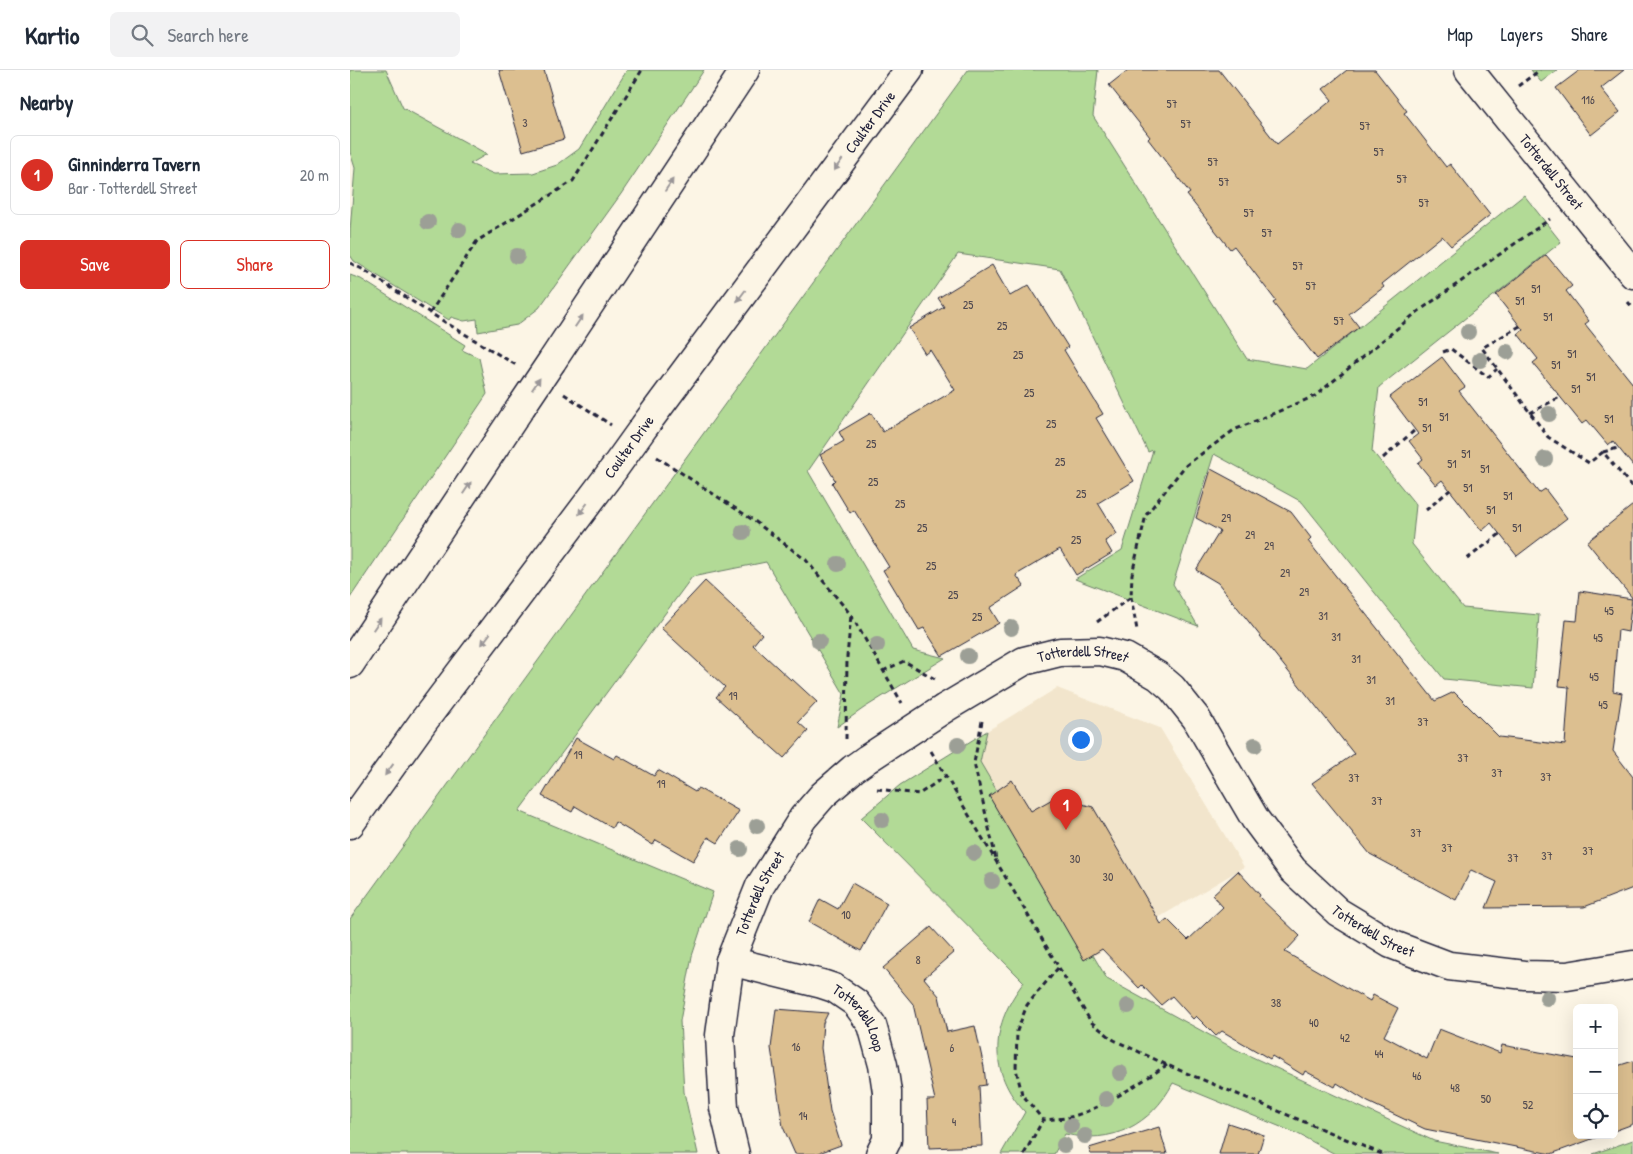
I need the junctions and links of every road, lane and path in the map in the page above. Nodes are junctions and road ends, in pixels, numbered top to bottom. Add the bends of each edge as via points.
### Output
1 (642, 70) edge
2 (745, 70) edge
3 (909, 70) edge
4 (1469, 70) edge
5 (1574, 202) junction
6 (1633, 274) edge
7 (430, 313) dead end
8 (1520, 326) dead end
9 (1443, 352) dead end
10 (1497, 369) junction
11 (1560, 396) dead end
12 (1530, 413) junction
13 (1415, 430) dead end
14 (1618, 448) dead end
15 (1603, 452) junction
16 (1383, 458) dead end
17 (1633, 488) edge
18 (1450, 490) dead end
19 (1426, 510) dead end
20 (1500, 534) dead end
21 (1467, 559) dead end
22 (1131, 597) junction
23 (1095, 624) dead end
24 (1138, 633) dead end
25 (350, 664) edge
26 (883, 671) junction
27 (937, 679) dead end
28 (906, 709) dead end
29 (989, 717) dead end
30 (931, 751) dead end
31 (860, 764) junction
32 (946, 776) junction
33 (350, 824) edge
34 (997, 864) junction
35 (730, 961) junction
36 (1633, 965) edge
37 (1058, 968) junction
38 (1167, 1065) junction
39 (1043, 1120) junction
40 (735, 1154) edge
41 (880, 1154) edge
42 (1024, 1154) edge
43 (1382, 1154) edge

1 - 7 path via 573,180 477,242
25 -> 2 street, bridge
3 -> 33 street, Coulter Drive, bridge
4 - 5 street, Totterdell Street
5 - 6 street, Totterdell Street
5 - 22 path via 1416,313 1315,396 1234,430 1185,466 1146,515 1132,574
8 - 10 path via 1482,348
9 - 10 path via 1451,349 1488,377
10 - 12 path
11 - 12 path
12 - 15 path via 1548,437 1589,463
13 - 16 path
14 - 15 path
15 - 17 path
18 - 19 path
20 - 21 path
22 - 23 path
22 - 24 path
26 - 27 path via 904,661
26 - 28 path
26 - 31 path via 851,615 846,747
29 - 34 path via 981,722 974,763
30 - 32 path
31 - 32 path via 862,786 919,794
31 - 35 street, Totterdell Street via 803,818 760,886
31 - 36 street, Totterdell Street, bridge via 1024,661 1060,652 1100,651 1125,657 1172,688 1196,718 1255,819 1292,870 1338,912 1391,944 1448,966 1525,975 1567,976
32 - 34 path
34 - 37 path
35 - 40 street, Totterdell Street via 720,1035 724,1108
35 - 41 street, Totterdell Loop via 822,984 856,1003 872,1025 883,1065 887,1092 886,1140
37 - 38 path via 1091,1022 1114,1040
37 - 39 path via 1027,1005 1017,1031 1016,1069 1022,1094
38 - 39 path via 1073,1116
38 - 43 path
39 - 42 path

